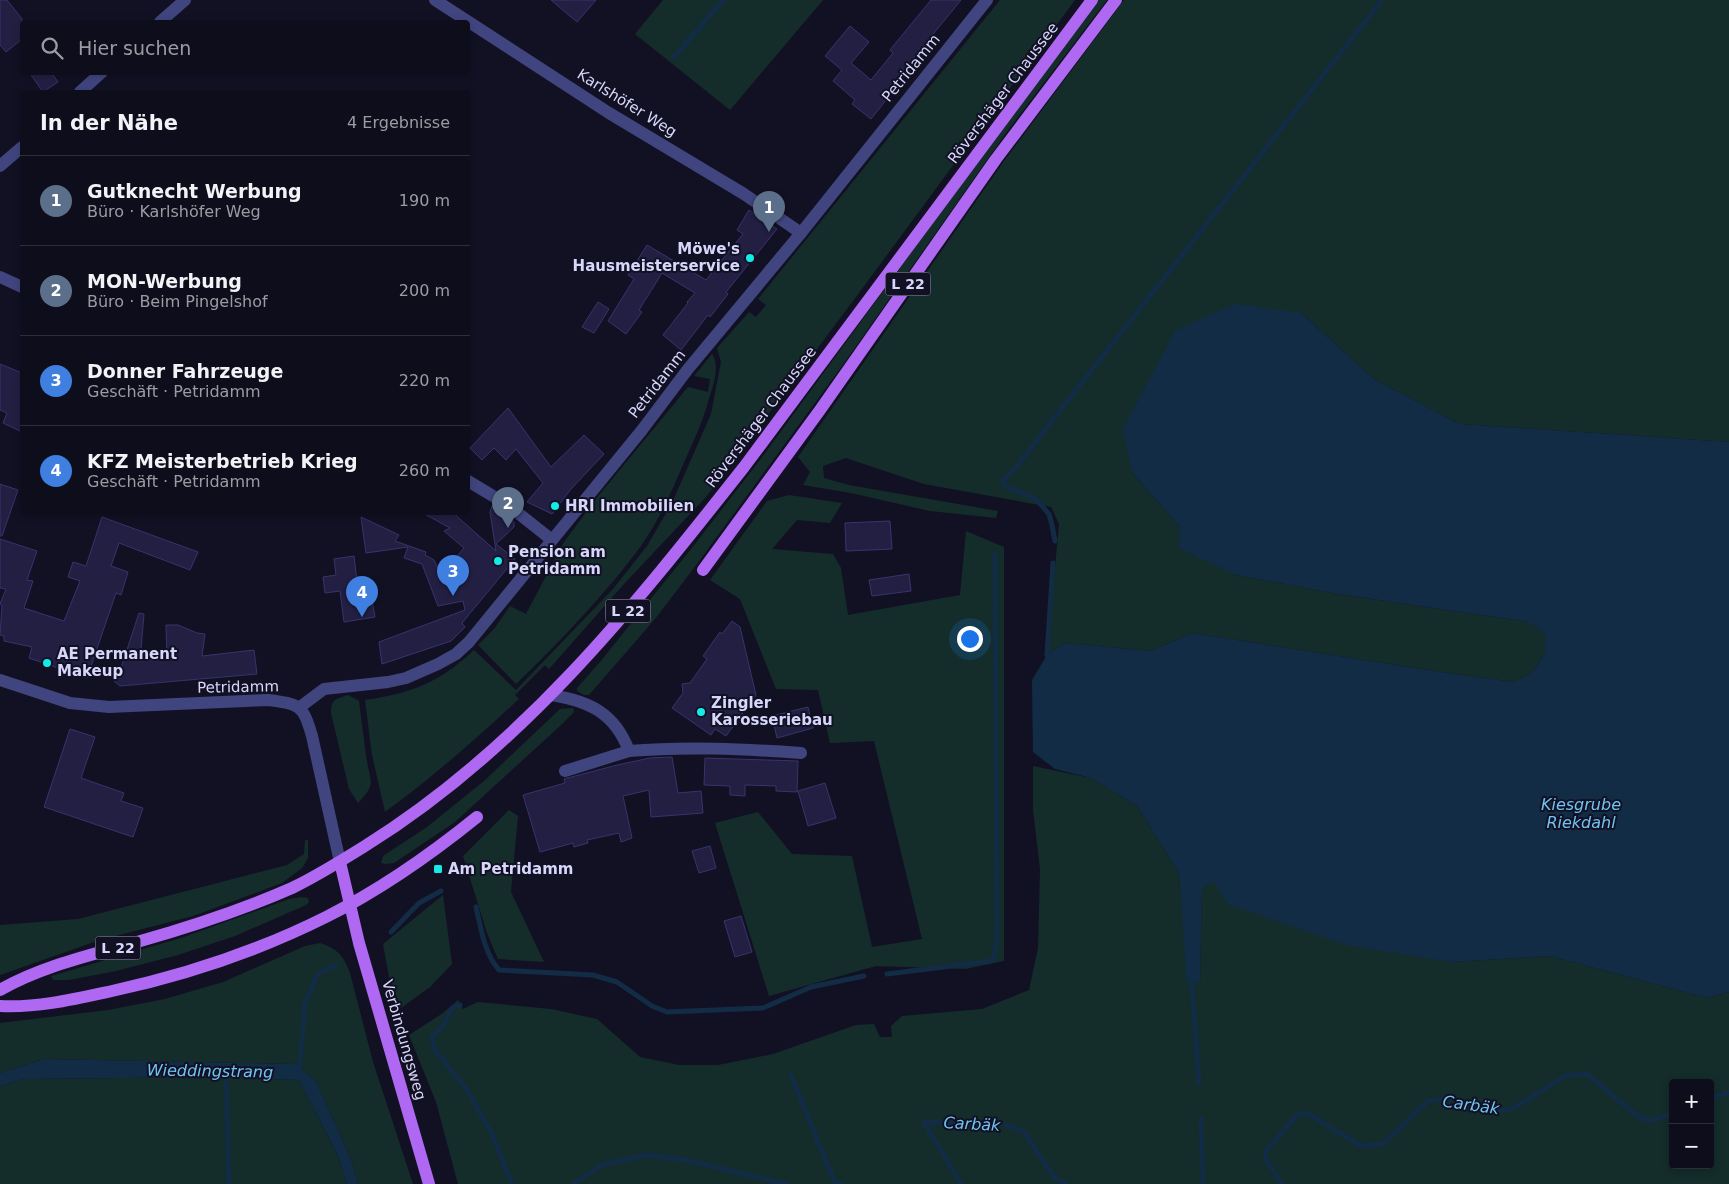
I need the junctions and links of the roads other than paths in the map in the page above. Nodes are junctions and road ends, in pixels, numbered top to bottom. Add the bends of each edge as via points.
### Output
1 (185, 0) edge
2 (436, 0) edge
3 (987, 0) edge
4 (1092, 0) edge
5 (1116, 0) edge
6 (162, 20) edge
7 (467, 20) edge
8 (470, 22) edge
9 (99, 75) edge
10 (82, 90) edge
11 (20, 148) edge
12 (0, 166) edge
13 (801, 233) junction
14 (0, 277) edge
15 (20, 286) edge
16 (470, 482) edge
17 (552, 540) junction
18 (703, 570) dead end
19 (0, 680) edge
20 (551, 695) junction
21 (300, 707) junction
22 (629, 751) junction
23 (801, 753) dead end
24 (565, 772) dead end
25 (477, 817) dead end
26 (340, 862) junction
27 (350, 904) junction
28 (0, 990) edge
29 (0, 1006) edge
30 (429, 1184) edge

1 - 6 street
2 - 7 street, Karlshöfer Weg
3 - 13 street, Petridamm
4 - 20 main road, Rövershäger Chaussee / L 22 via 744,467 628,612
5 - 18 main road, L 22 via 996,159
8 - 13 street, Karlshöfer Weg
9 - 10 street
11 - 12 street
13 - 17 street, Petridamm
14 - 15 street
16 - 17 street via 508,505
17 - 21 street, Petridamm via 482,628 456,654 406,678 324,690
19 - 21 street, Petridamm via 70,702 109,707 268,700
20 - 22 street via 573,699 611,719
20 - 26 main road, Rövershäger Chaussee / L 22 via 452,785
21 - 26 street via 308,720
22 - 23 street via 718,748
22 - 24 street
25 - 27 main road via 398,876
26 - 27 main road
26 - 28 main road, Rövershäger Chaussee / L 22 via 293,887 220,917 18,979
27 - 29 main road via 304,928 176,976 63,1001 21,1007
27 - 30 main road, Verbindungsweg

